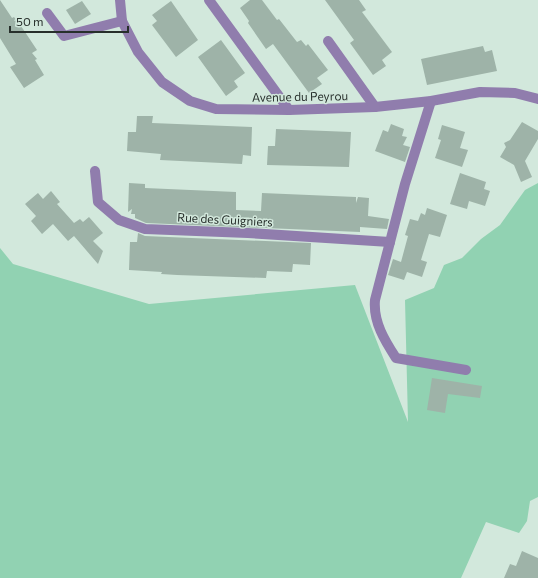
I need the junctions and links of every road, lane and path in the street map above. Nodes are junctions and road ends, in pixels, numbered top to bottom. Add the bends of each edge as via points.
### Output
1 (130, 0) edge
2 (209, 0) edge
3 (119, 1) edge
4 (47, 13) dead end
5 (122, 21) junction
6 (328, 41) dead end
7 (538, 100) edge
8 (431, 101) junction
9 (376, 107) junction
10 (290, 110) junction
11 (95, 171) dead end
12 (390, 242) junction
13 (466, 370) dead end

1 - 3 street
2 - 10 street
3 - 5 street, Avenue du Peyrou
4 - 5 street via 64,36
5 - 10 street, Avenue du Peyrou via 138,52 162,82 190,102 216,109
6 - 9 street
7 - 8 street, Avenue du Peyrou via 515,93 480,92
8 - 9 street, Avenue du Peyrou
8 - 12 street
9 - 10 street, Avenue du Peyrou
11 - 12 street, Rue des Guigniers via 98,202 119,220 144,229
12 - 13 street via 374,309 387,344 396,358

